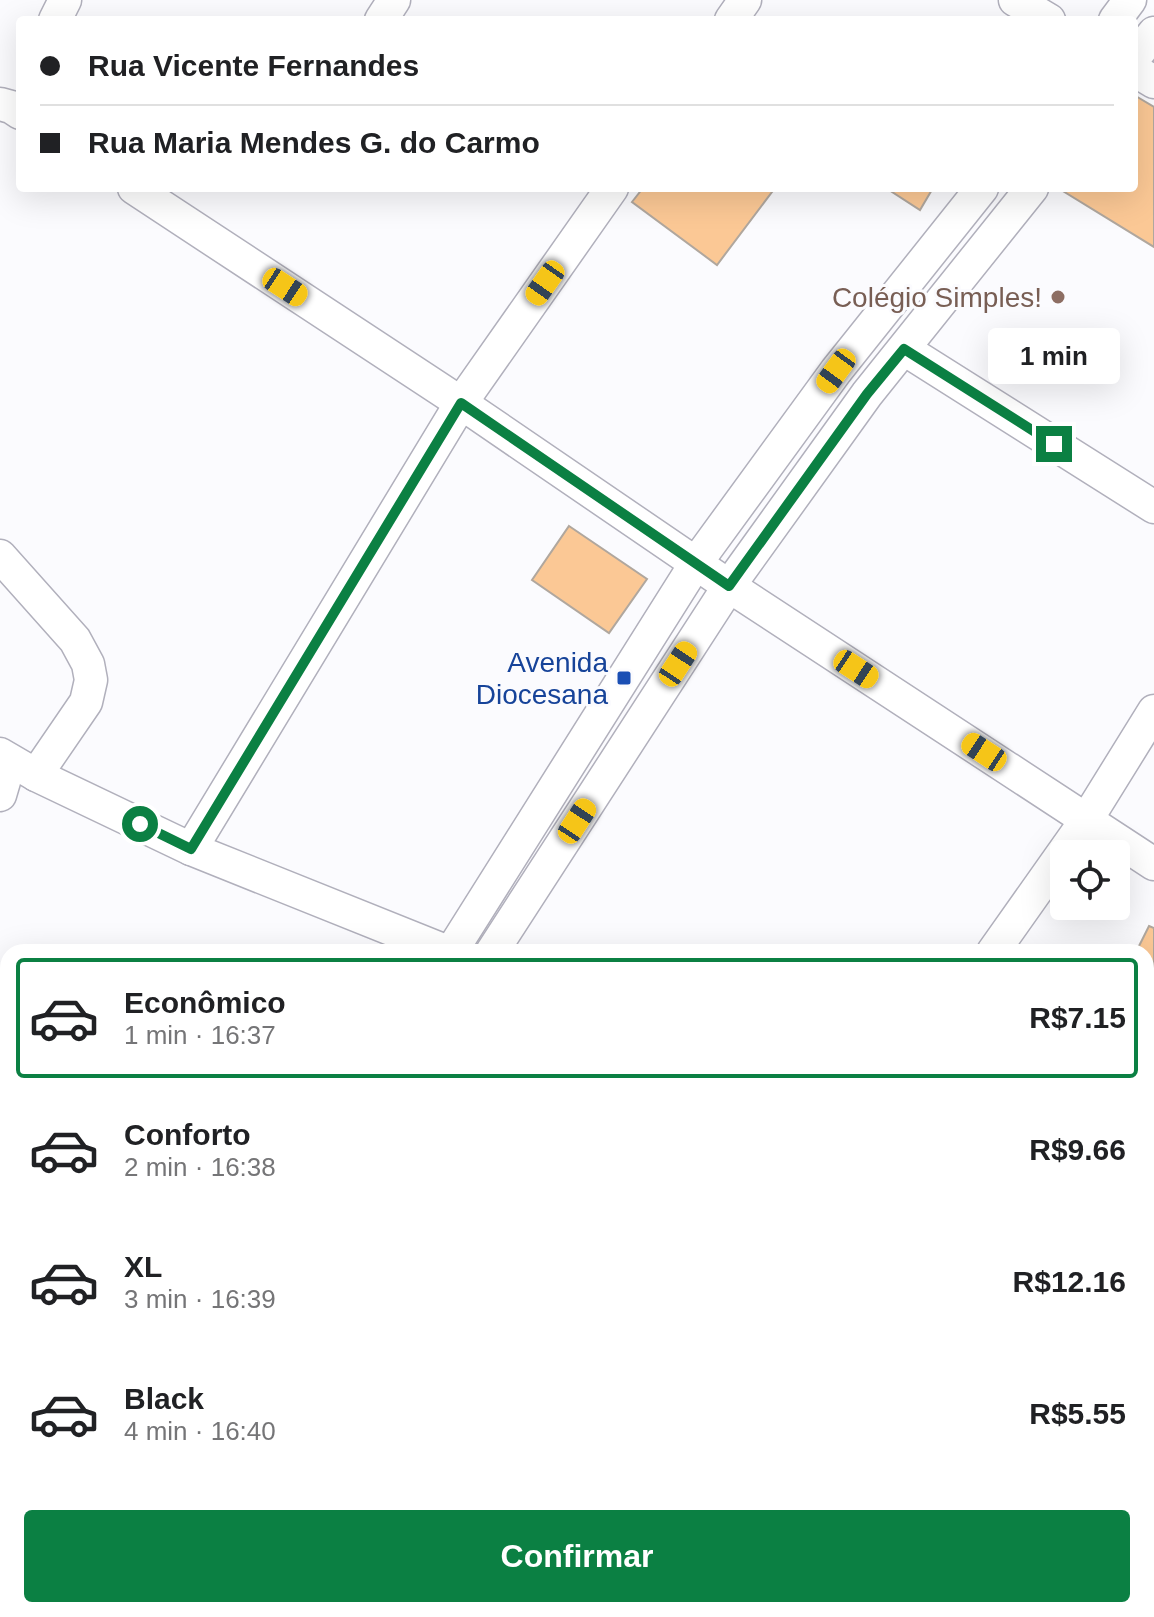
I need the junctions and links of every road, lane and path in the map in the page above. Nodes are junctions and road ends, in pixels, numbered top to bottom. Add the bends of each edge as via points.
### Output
1 (1015, 0) edge
2 (1042, 16) edge
3 (1154, 33) edge
4 (1138, 53) edge
5 (140, 192) edge
6 (609, 192) edge
7 (979, 192) edge
8 (1029, 192) edge
9 (904, 349) junction
10 (836, 371) junction
11 (867, 394) junction
12 (461, 403) junction
13 (1154, 507) edge
14 (0, 556) edge
15 (696, 563) junction
16 (729, 586) junction
17 (1154, 711) edge
18 (15, 763) edge
19 (0, 795) edge
20 (1087, 819) junction
21 (191, 849) junction
22 (1154, 864) edge
23 (430, 944) edge
24 (455, 944) edge
25 (497, 944) edge
26 (999, 944) edge

1 - 2 street
3 - 4 street
5 - 12 street
6 - 12 street
7 - 10 street
8 - 9 street
9 - 11 street
9 - 13 street
10 - 11 street
10 - 15 street
11 - 16 street
12 - 15 street
12 - 21 street
14 - 18 street via 75,640 91,680 86,702
15 - 16 street
15 - 24 street
16 - 20 street
16 - 25 street
17 - 20 street
18 - 19 street
18 - 21 street
20 - 22 street
20 - 26 street
21 - 23 street

